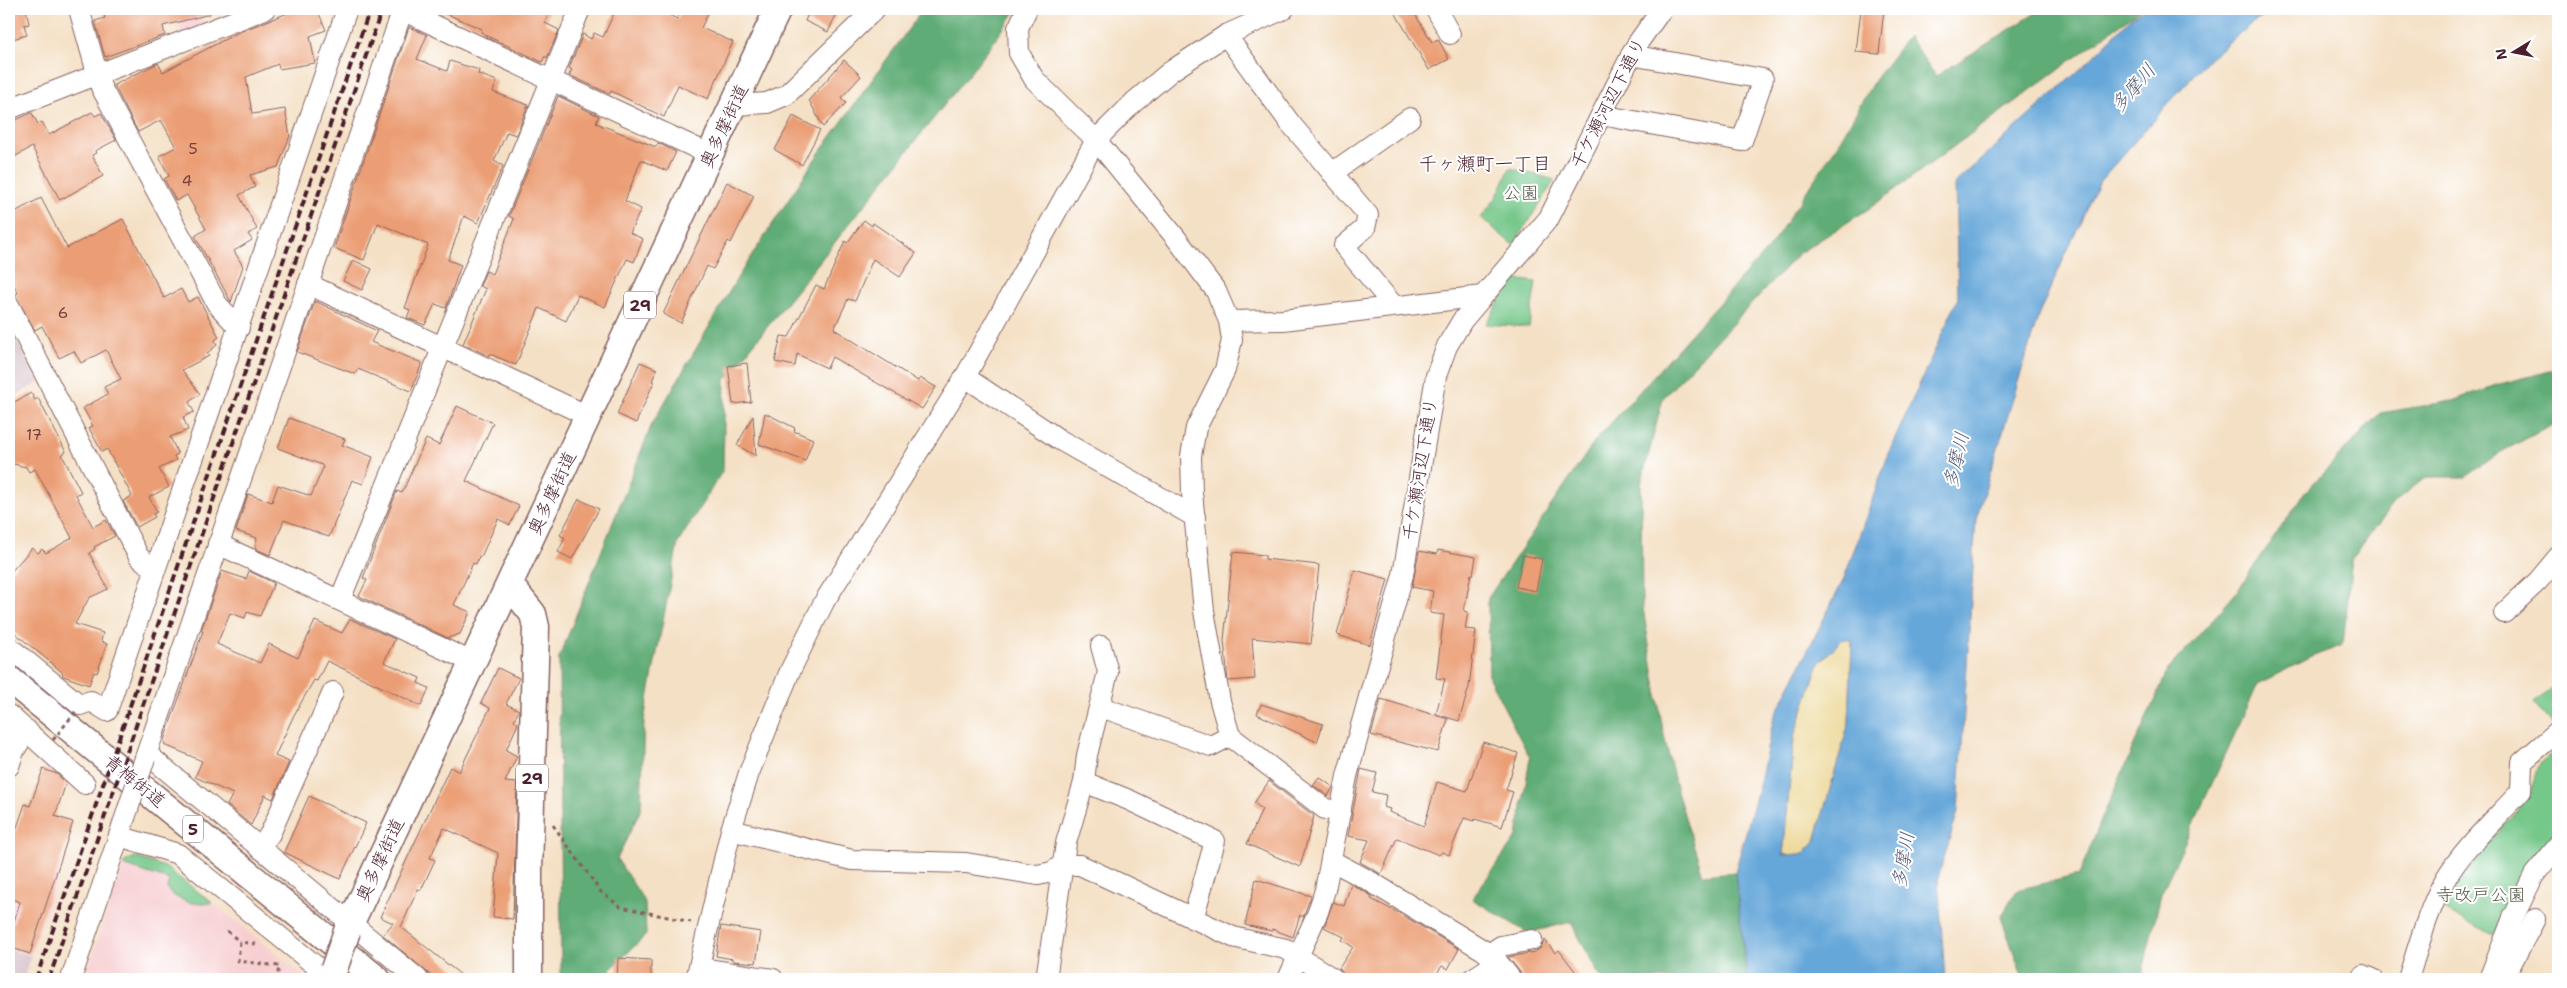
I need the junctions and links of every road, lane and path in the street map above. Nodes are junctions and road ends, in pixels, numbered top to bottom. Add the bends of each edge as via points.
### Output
1 (79, 9) edge
2 (265, 9) edge
3 (347, 9) edge
4 (402, 9) edge
5 (580, 9) edge
6 (778, 9) edge
7 (875, 9) edge
8 (1027, 9) edge
9 (1284, 9) edge
10 (1436, 9) edge
11 (1662, 9) edge
12 (1450, 34) dead end
13 (1226, 35) junction
14 (1632, 55) junction
15 (96, 75) junction
16 (551, 80) junction
17 (735, 105) junction
18 (9, 109) edge
19 (1601, 115) junction
20 (1410, 118) dead end
21 (1096, 140) junction
22 (711, 155) junction
23 (1332, 173) junction
24 (308, 284) junction
25 (1483, 296) junction
26 (9, 305) edge
27 (1393, 305) junction
28 (1230, 321) junction
29 (239, 328) junction
30 (443, 347) junction
31 (965, 378) junction
32 (588, 416) junction
33 (1195, 517) junction
34 (218, 544) junction
35 (2558, 557) edge
36 (155, 570) junction
37 (510, 585) junction
38 (340, 600) junction
39 (2504, 612) dead end
40 (1101, 646) dead end
41 (9, 647) edge
42 (472, 662) junction
43 (9, 679) edge
44 (333, 692) dead end
45 (1101, 707) junction
46 (78, 708) junction
47 (9, 715) edge
48 (27, 730) junction
49 (2558, 731) edge
50 (1230, 736) junction
51 (53, 740) dead end
52 (146, 756) junction
53 (9, 766) edge
54 (1084, 782) junction
55 (85, 784) dead end
56 (1341, 811) junction
57 (550, 820) dead end
58 (731, 830) junction
59 (119, 836) junction
60 (2558, 846) edge
61 (259, 848) junction
62 (1332, 861) junction
63 (1062, 865) junction
64 (1193, 919) junction
65 (2535, 919) dead end
66 (710, 926) junction
67 (349, 927) junction
68 (227, 932) dead end
69 (1532, 940) dead end
70 (240, 942) junction
71 (259, 944) dead end
72 (1299, 956) junction
73 (1496, 960) junction
74 (698, 974) edge
75 (333, 976) edge
76 (733, 976) edge
77 (71, 979) edge
78 (278, 979) edge
79 (377, 979) edge
80 (418, 979) edge
81 (529, 979) edge
82 (773, 979) edge
83 (1046, 979) edge
84 (1288, 979) edge
85 (1334, 979) edge
86 (1472, 979) edge
87 (1511, 979) edge
88 (2408, 979) edge
89 (2489, 979) edge
90 (2504, 979) edge

1 - 15 street
2 - 15 street
3 - 29 street
4 - 16 street
4 - 24 street
5 - 16 street
6 - 17 main road, 奥多摩街道 / 29
7 - 17 street via 786,95 766,103
8 - 21 street via 1018,28 1019,53 1034,79
9 - 13 street
10 - 12 street
11 - 14 street, 千ケ瀬河辺下通り
13 - 21 street via 1171,71
13 - 23 street via 1290,123
14 - 19 street, 千ケ瀬河辺下通り
14 - 19 street via 1763,79 1742,140
15 - 18 street
15 - 29 street via 217,304
16 - 22 street
16 - 30 street
17 - 22 main road, 奥多摩街道 / 29
19 - 25 street, 千ケ瀬河辺下通り via 1549,218
20 - 23 street
21 - 28 street via 1216,291
21 - 31 street
22 - 32 main road, 奥多摩街道 / 29
23 - 27 street via 1368,215 1365,228 1344,246
24 - 30 street
24 - 34 street
25 - 27 street
25 - 56 street, 千ケ瀬河辺下通り via 1447,346 1436,376 1403,575 1347,776
26 - 36 street via 140,557
27 - 28 street via 1283,320
28 - 33 street via 1232,340 1225,370 1196,428 1191,456
29 - 36 street
30 - 32 street
30 - 38 street
31 - 33 street via 1060,440
31 - 58 street via 824,602 790,672 749,773
32 - 37 main road, 奥多摩街道 / 29
33 - 50 street via 1204,611 1220,701
34 - 38 street
34 - 52 street
35 - 39 street via 2538,581
36 - 46 street via 108,711 92,701
37 - 42 main road, 奥多摩街道 / 29
37 - 81 main road, 29 via 533,614 536,627
38 - 42 street
40 - 45 street via 1108,672
41 - 46 street
42 - 67 main road, 奥多摩街道 / 29
43 - 79 main road, 青梅街道 / 5
44 - 61 street via 270,834
45 - 50 street via 1212,746
45 - 54 street via 1087,755
46 - 51 path, bridge
47 - 48 street
48 - 53 street
48 - 55 street
49 - 88 street via 2522,762 2521,791 2446,878
50 - 56 street via 1325,809
52 - 59 street, bridge
52 - 61 street
54 - 63 street
54 - 64 street via 1215,841
56 - 62 street, 千ケ瀬河辺下通り
57 - 66 path via 601,892 621,908
58 - 63 street via 852,860 966,863 1038,874 1052,872
58 - 66 street
59 - 75 street via 178,854
59 - 77 street
60 - 89 street via 2534,875
61 - 67 street
62 - 72 street, 千ケ瀬河辺下通り via 1318,912
62 - 73 street via 1400,899
63 - 64 street via 1080,866
63 - 83 street
64 - 72 street via 1233,937 1286,949
65 - 90 street
66 - 74 street
67 - 75 main road, 奥多摩街道 / 29, bridge
67 - 80 street
68 - 70 path
69 - 73 street via 1501,946 1495,950
70 - 71 path
70 - 78 path via 238,960 279,966
72 - 84 street, 千ケ瀬河辺下通り
72 - 85 street
73 - 86 street
73 - 87 street
74 - 76 street
76 - 82 street

